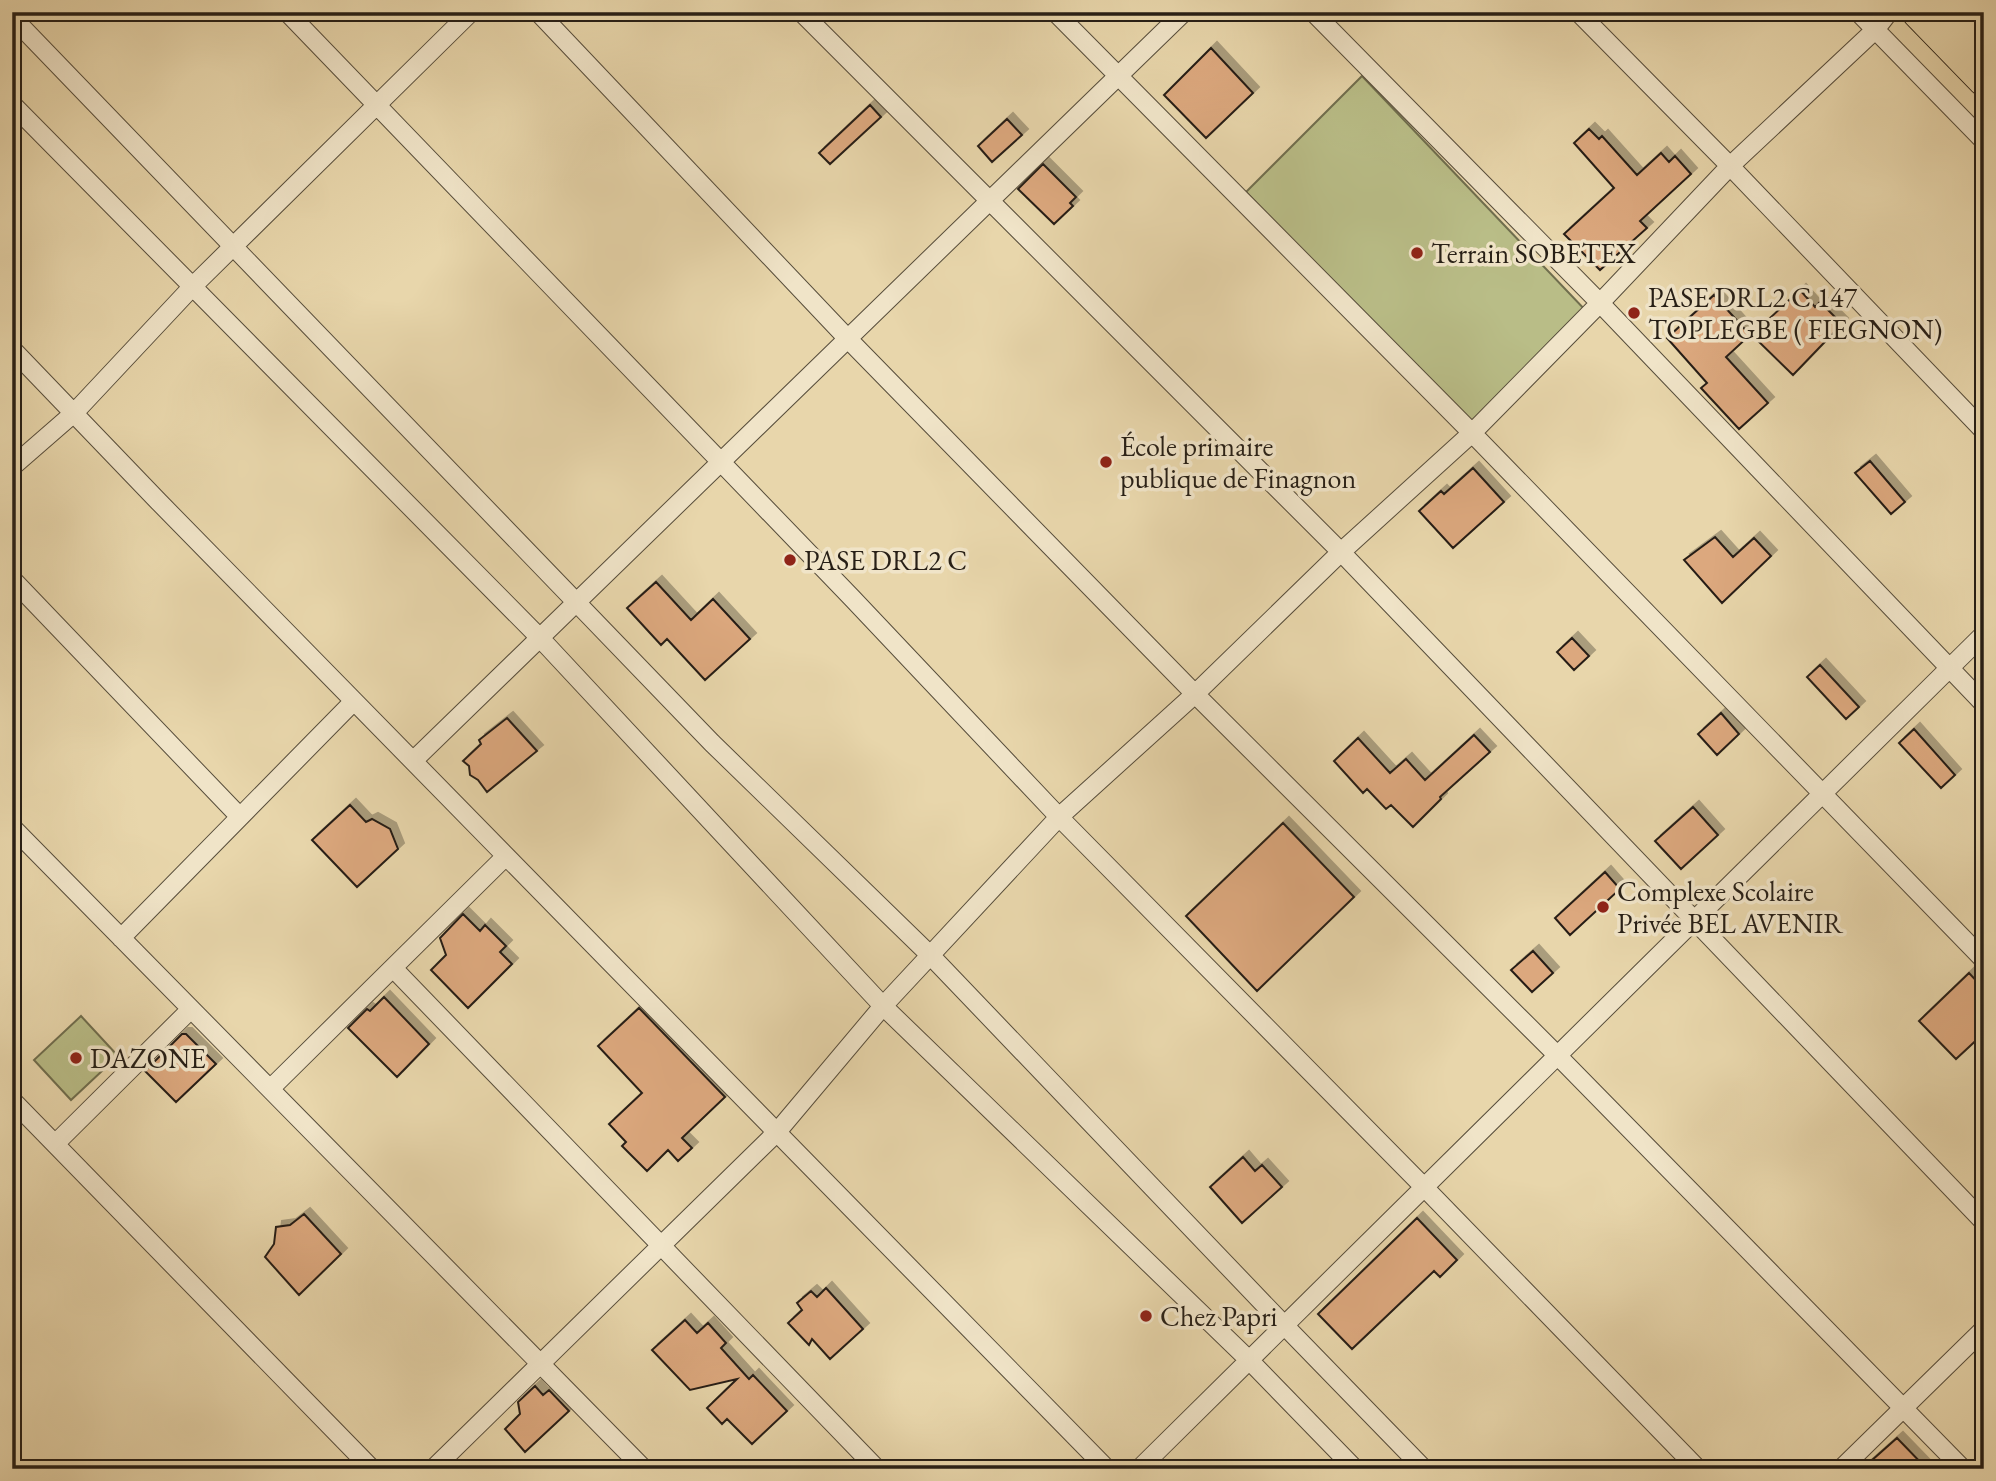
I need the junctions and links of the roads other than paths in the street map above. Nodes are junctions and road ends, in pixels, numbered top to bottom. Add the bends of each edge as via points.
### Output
1 (288, 12) edge
2 (471, 12) edge
3 (538, 12) edge
4 (801, 12) edge
5 (1055, 12) edge
6 (1184, 12) edge
7 (1313, 12) edge
8 (1578, 12) edge
9 (1857, 12) edge
10 (1889, 12) edge
11 (1918, 12) edge
12 (1960, 12) edge
13 (12, 18) edge
14 (1875, 30) junction
15 (1984, 36) edge
16 (1119, 75) junction
17 (1984, 80) edge
18 (12, 104) edge
19 (377, 104) junction
20 (1984, 141) edge
21 (1730, 166) junction
22 (990, 201) junction
23 (233, 248) junction
24 (193, 285) junction
25 (1600, 303) junction
26 (848, 339) junction
27 (12, 349) edge
28 (74, 413) junction
29 (1984, 431) edge
30 (1472, 433) junction
31 (721, 462) junction
32 (12, 467) edge
33 (1341, 552) junction
34 (12, 579) edge
35 (576, 603) junction
36 (1984, 634) edge
37 (540, 638) junction
38 (1949, 668) junction
39 (1195, 694) junction
40 (354, 701) junction
41 (1984, 704) edge
42 (414, 760) junction
43 (1822, 793) junction
44 (240, 817) junction
45 (1059, 817) junction
46 (12, 827) edge
47 (506, 856) junction
48 (1694, 920) junction
49 (121, 938) junction
50 (931, 956) junction
51 (1984, 960) edge
52 (393, 968) junction
53 (883, 1006) junction
54 (191, 1009) junction
55 (1557, 1055) junction
56 (270, 1089) junction
57 (12, 1100) edge
58 (776, 1132) junction
59 (55, 1144) junction
60 (1424, 1187) junction
61 (1984, 1222) edge
62 (661, 1245) junction
63 (1284, 1325) junction
64 (1984, 1329) edge
65 (1249, 1360) junction
66 (540, 1363) junction
67 (1903, 1408) junction
68 (372, 1469) edge
69 (433, 1469) edge
70 (644, 1469) edge
71 (877, 1469) edge
72 (1107, 1469) edge
73 (1139, 1469) edge
74 (1355, 1469) edge
75 (1424, 1469) edge
76 (1698, 1469) edge
77 (1841, 1469) edge
78 (1964, 1469) edge

1 - 19 street
2 - 19 street
3 - 26 street
4 - 22 street
5 - 16 street
6 - 16 street
7 - 25 street
8 - 21 street
9 - 14 street
10 - 14 street
11 - 17 highway
12 - 15 highway
13 - 23 street
14 - 20 street
14 - 21 street
16 - 22 street
16 - 30 street
18 - 24 street
19 - 23 street
19 - 31 street
21 - 25 street
21 - 29 street
22 - 26 street
22 - 33 street
23 - 24 street
23 - 35 street
24 - 28 street
24 - 37 street
25 - 30 street
25 - 38 street
26 - 31 street
26 - 39 street
27 - 28 street
28 - 32 street
28 - 40 street
30 - 33 street
30 - 43 street
31 - 35 street
31 - 45 street
33 - 39 street
33 - 48 street
34 - 44 street
35 - 37 street
35 - 50 street
36 - 38 street
37 - 42 street
37 - 53 street
38 - 41 street
38 - 43 street
39 - 45 street
39 - 55 street
40 - 42 street
40 - 44 street
42 - 47 street
43 - 48 street
43 - 51 street
44 - 49 street
45 - 50 street
45 - 60 street
46 - 49 street
47 - 52 street
47 - 58 street
48 - 55 street
48 - 61 street
49 - 54 street
50 - 53 street
50 - 63 street
52 - 56 street
52 - 62 street
53 - 58 street
53 - 65 street
54 - 56 street
54 - 59 street
55 - 60 street
55 - 67 street
56 - 66 street
57 - 59 street
58 - 62 street
58 - 72 street
59 - 68 street
60 - 63 street
60 - 76 street
62 - 66 street
62 - 71 street
63 - 65 street
63 - 75 street
64 - 67 street
65 - 73 street
65 - 74 street
66 - 69 street
66 - 70 street
67 - 77 street
67 - 78 street

